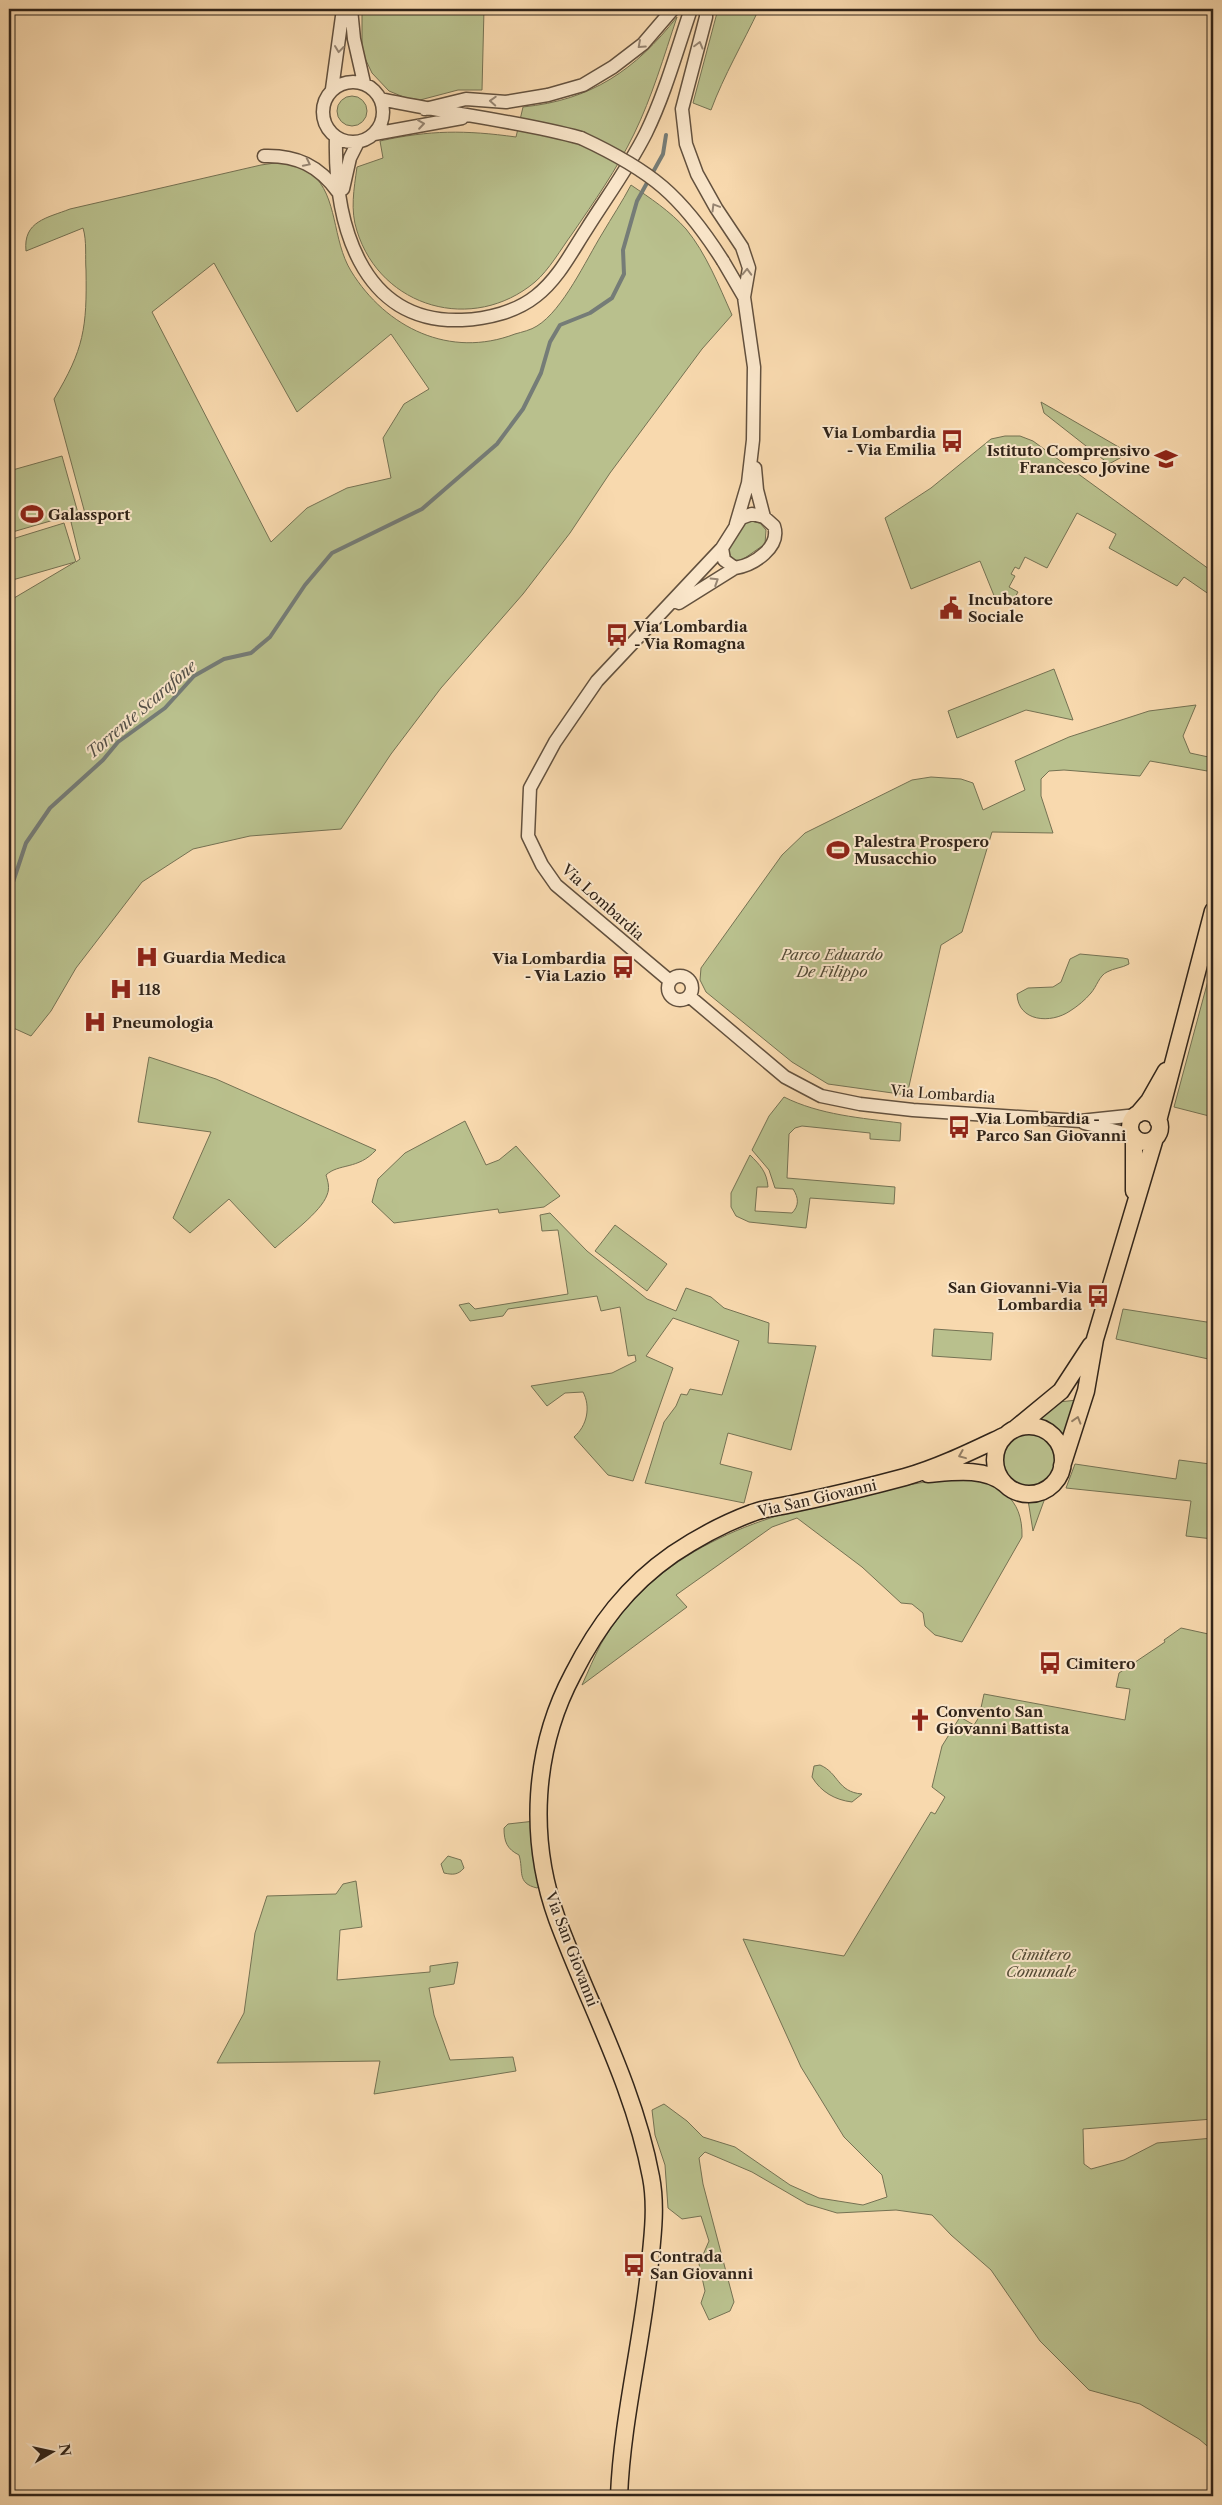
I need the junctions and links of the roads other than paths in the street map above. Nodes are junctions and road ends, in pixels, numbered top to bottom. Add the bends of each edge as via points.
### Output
1 (343, 9) edge
2 (351, 9) edge
3 (673, 9) edge
4 (690, 9) edge
5 (706, 9) edge
6 (364, 83) junction
7 (332, 89) junction
8 (381, 99) junction
9 (425, 109) junction
10 (477, 116) junction
11 (374, 134) junction
12 (336, 137) junction
13 (358, 142) junction
14 (264, 156) dead end
15 (338, 192) junction
16 (342, 211) junction
17 (744, 297) junction
18 (753, 440) junction
19 (764, 517) junction
20 (736, 524) junction
21 (722, 548) junction
22 (735, 568) junction
23 (664, 612) junction
24 (1213, 911) edge
25 (1175, 1051) junction
26 (1137, 1114) junction
27 (1080, 1121) junction
28 (1158, 1121) junction
29 (1133, 1136) junction
30 (1155, 1138) junction
31 (1134, 1205) junction
32 (1095, 1339) junction
33 (1085, 1396) junction
34 (1052, 1398) junction
35 (1011, 1431) junction
36 (1062, 1466) junction
37 (908, 1476) junction
38 (1010, 1488) junction
39 (619, 2496) edge

1 -> 7 street
2 - 6 street
3 -> 9 street via 643,44 582,85 540,97 506,102 466,99
4 - 16 street via 646,133 558,274 536,296 504,313 479,319 449,320 412,313 393,302 362,267
17 -> 5 street via 749,268 742,247 697,174 686,144 682,109
6 - 7 street via 347,81
6 - 8 street
7 - 12 street via 323,103 322,115 326,126
8 - 9 street
8 - 11 street via 382,118
9 - 10 street
11 -> 10 street
10 - 17 street, bridge via 530,124 581,138 620,156 673,194 699,223
11 - 13 street
12 - 13 street
12 - 15 street
13 - 16 street via 345,175
14 -> 15 street via 282,155 299,159 328,178
15 - 16 street
17 - 18 street via 754,367
18 - 19 street via 757,490
18 - 20 street via 748,483
19 - 20 street via 746,515
19 - 22 street via 776,532 772,546 766,553
20 - 21 street
21 - 22 street via 724,560
21 - 23 street, Via Lombardia
23 -> 22 street, Via Lombardia
23 - 27 street, Via Lombardia via 597,681 555,742 530,788 528,836 542,866 556,885 670,981 678,976 687,979 692,987 689,996 785,1077 821,1096 913,1110
24 - 25 main road
25 - 26 main road via 1160,1083
25 - 28 main road
26 - 27 street, Via Lombardia
26 - 28 main road via 1148,1112
26 - 29 main road via 1130,1124
27 - 29 street, Via Lombardia
28 - 30 main road
29 - 30 main road via 1146,1142
29 - 31 main road, Via San Giovanni
30 - 31 main road, Via San Giovanni
31 - 32 main road, Via San Giovanni
32 - 33 main road, Via San Giovanni
32 - 34 main road, Via San Giovanni via 1061,1392
33 - 34 main road
36 -> 33 main road, Via San Giovanni
34 - 35 main road, Via San Giovanni
35 - 36 main road via 1034,1426 1050,1433 1063,1454
35 -> 37 main road, Via San Giovanni via 966,1454
35 - 38 main road via 999,1443 996,1454 998,1475
36 - 38 main road via 1049,1488 1027,1494
37 - 38 main road, Via San Giovanni via 970,1472 998,1478
37 - 39 main road, Via San Giovanni via 755,1512 674,1554 631,1588 606,1619 558,1702 547,1739 540,1776 538,1814 542,1859 557,1918 616,2060 652,2179 653,2231 646,2299 621,2454

